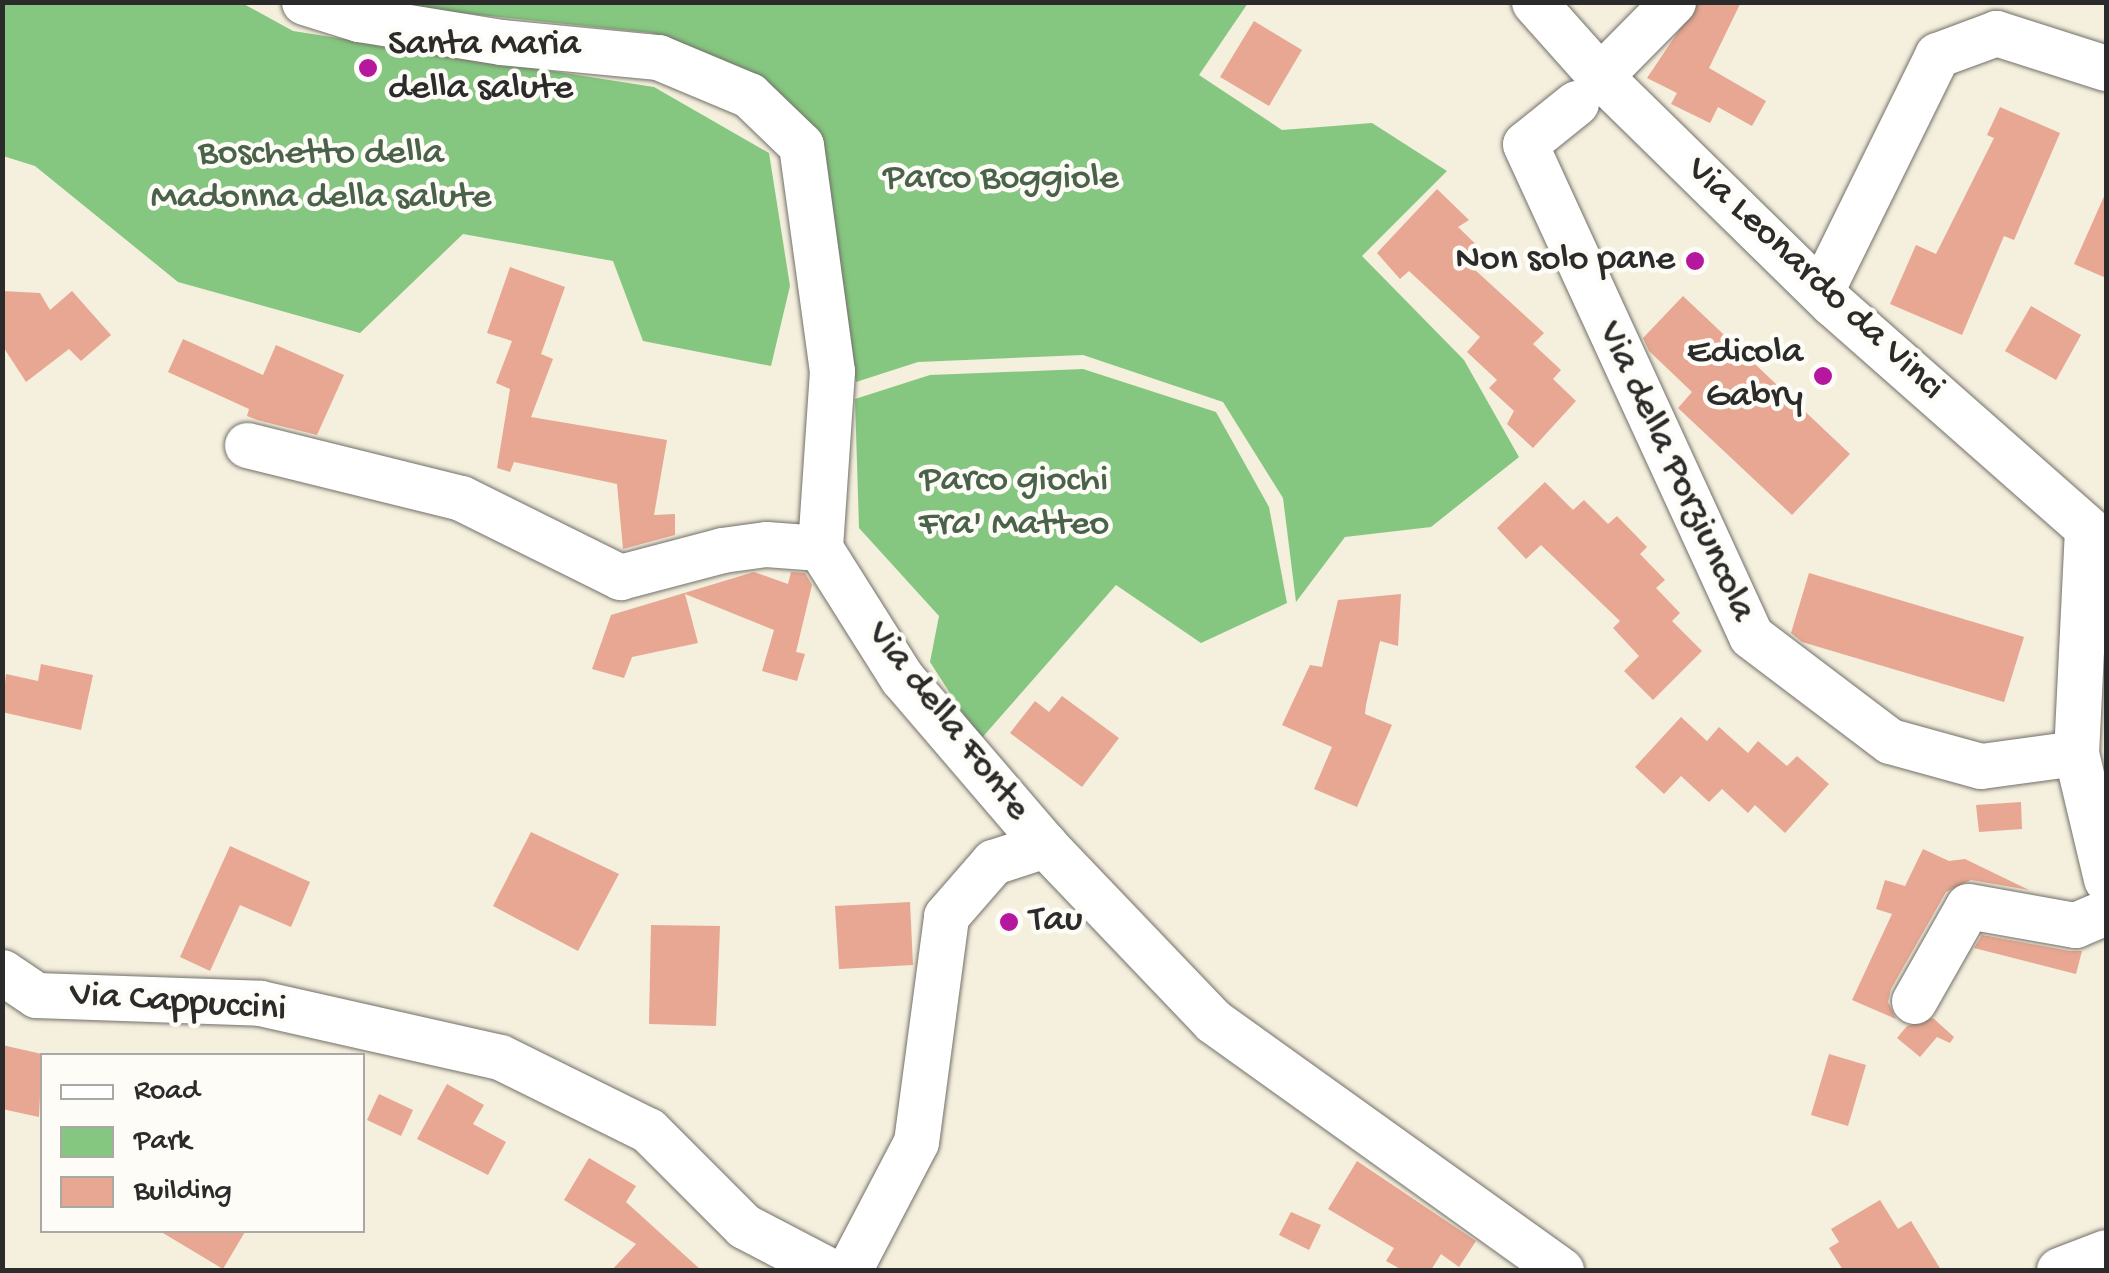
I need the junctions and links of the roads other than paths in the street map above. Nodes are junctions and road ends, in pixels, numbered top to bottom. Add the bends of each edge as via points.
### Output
1 (304, 2) edge
2 (1534, 2) edge
3 (1673, 2) edge
4 (2106, 68) edge
5 (1588, 90) junction
6 (1821, 291) junction
7 (247, 445) dead end
8 (2096, 537) edge
9 (820, 548) junction
10 (2076, 753) junction
11 (1044, 845) junction
12 (2106, 879) edge
13 (2106, 912) edge
14 (2, 972) edge
15 (1914, 1001) dead end
16 (2106, 1252) edge
17 (828, 1270) edge
18 (849, 1270) edge
19 (1561, 1270) edge
20 (2059, 1270) edge

1 - 9 street via 359,19 501,42 658,57 749,95 801,145 832,371
2 - 5 street, Via Leonardo da Vinci
3 - 5 street
4 - 6 street via 1996,32 1937,55
5 - 6 street, Via Leonardo da Vinci
5 - 10 street, Via della Porziuncola via 1526,144 1751,636 1890,741 1981,766
6 - 8 street, Via Leonardo da Vinci
7 - 9 street via 461,498 532,530 580,563 620,577 722,550
8 - 10 street
9 - 11 street, Via della Fonte via 902,678
10 - 12 street
11 - 18 street via 993,862 946,916 916,1142
11 - 19 street, Via della Fonte via 1212,1020
13 - 15 street via 2074,925 1968,906
14 - 17 street, Via Cappuccini via 36,994 260,1002 500,1057 648,1130 744,1226
16 - 20 street

